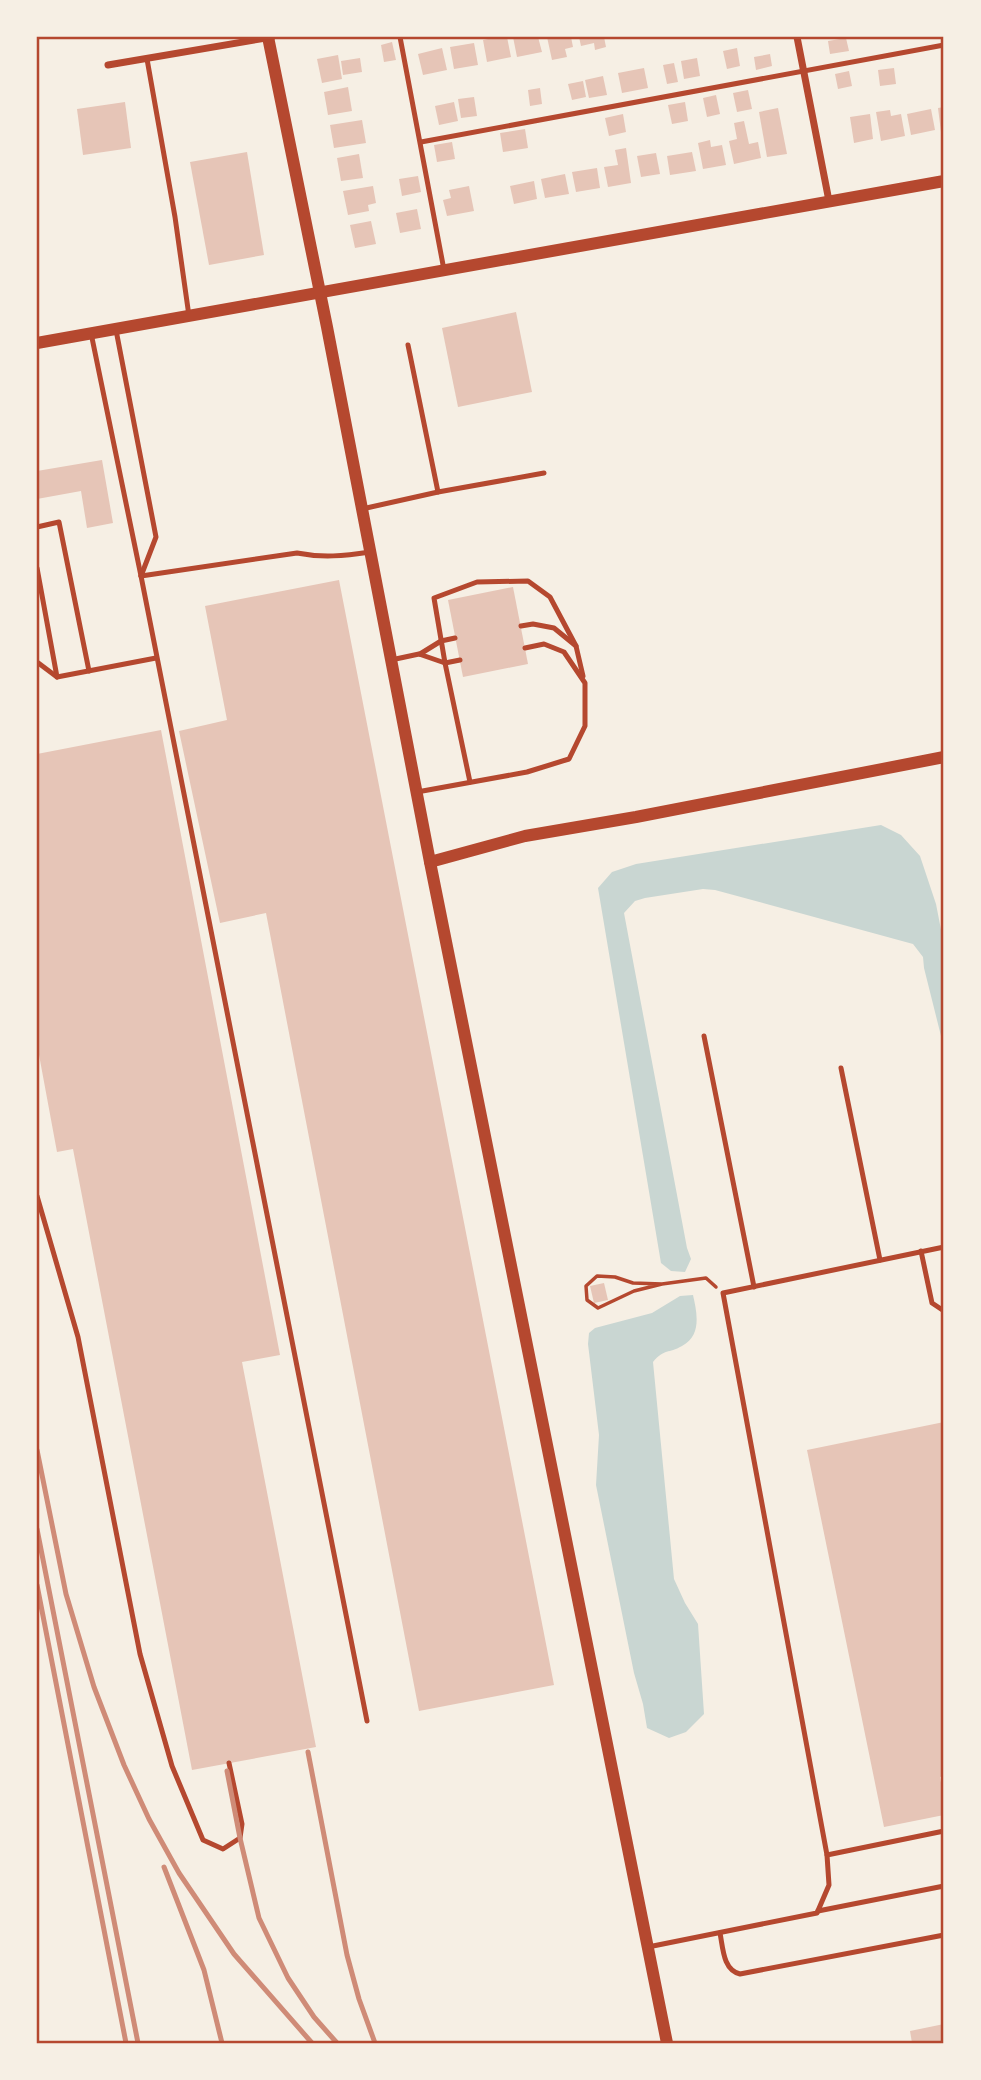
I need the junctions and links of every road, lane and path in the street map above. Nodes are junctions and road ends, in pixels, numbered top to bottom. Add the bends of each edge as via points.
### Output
1 (269, 37) edge
2 (400, 37) edge
3 (797, 37) edge
4 (944, 45) edge
5 (147, 59) junction
6 (108, 65) dead end
7 (804, 70) junction
8 (421, 142) junction
9 (944, 181) edge
10 (829, 201) junction
11 (444, 270) junction
12 (319, 292) junction
13 (190, 316) junction
14 (116, 329) junction
15 (91, 333) junction
16 (37, 343) edge
17 (408, 345) dead end
18 (544, 473) dead end
19 (438, 492) junction
20 (362, 509) junction
21 (37, 527) edge
22 (370, 552) junction
23 (37, 568) edge
24 (141, 576) junction
25 (521, 626) dead end
26 (455, 638) dead end
27 (441, 641) junction
28 (576, 646) junction
29 (525, 648) dead end
30 (419, 654) junction
31 (156, 658) junction
32 (391, 660) junction
33 (460, 660) dead end
34 (37, 662) edge
35 (444, 663) junction
36 (89, 671) junction
37 (57, 677) junction
38 (585, 683) junction
39 (944, 757) edge
40 (470, 782) junction
41 (417, 792) junction
42 (430, 862) junction
43 (704, 1037) dead end
44 (841, 1068) dead end
45 (37, 1196) edge
46 (944, 1247) edge
47 (921, 1251) junction
48 (880, 1260) junction
49 (662, 1284) junction
50 (754, 1287) junction
51 (723, 1293) junction
52 (944, 1311) edge
53 (367, 1721) dead end
54 (229, 1763) dead end
55 (944, 1831) edge
56 (827, 1855) junction
57 (944, 1886) edge
58 (818, 1911) junction
59 (720, 1933) junction
60 (944, 1935) edge
61 (648, 1947) junction
62 (667, 2043) edge

1 - 5 street
1 - 12 street
2 - 8 lane
3 - 7 street
4 - 7 lane
5 - 6 street
5 - 13 lane
7 - 8 lane
7 - 10 street
8 - 11 lane
9 - 10 street
10 - 11 street
11 - 12 street
12 - 13 street
12 - 20 street
13 - 14 street
14 - 15 street
14 - 24 lane via 156,537
15 - 16 street
15 - 24 lane
17 - 19 lane
18 - 19 lane
19 - 20 lane
20 - 22 street
21 - 36 lane via 59,522
22 - 24 lane via 338,557 297,553
22 - 32 street
23 - 37 lane
24 - 31 lane
25 - 28 lane via 554,628
26 - 27 lane
27 - 28 lane via 434,598 477,582 528,581 550,597
27 - 30 lane
27 - 35 lane
28 - 38 lane
29 - 38 lane via 544,644 564,652
30 - 32 lane
30 - 35 lane
31 - 36 lane
31 - 53 lane
32 - 41 street
33 - 35 lane
34 - 37 lane
35 - 40 lane
36 - 37 lane
38 - 40 lane via 586,726 569,759
39 - 42 street via 525,836
40 - 41 lane
41 - 42 street
42 - 61 street
43 - 50 lane
44 - 48 lane
45 - 54 lane via 78,1337 140,1654 172,1766 203,1840 223,1849 240,1838 242,1824
46 - 47 lane
47 - 48 lane
47 - 52 lane via 932,1303
48 - 50 lane
49 - 49 path via 598,1308 587,1300 586,1286 597,1276
49 - 51 path via 706,1278
50 - 51 lane
51 - 56 lane
55 - 56 lane
56 - 58 lane via 829,1885
57 - 58 lane
58 - 59 lane
59 - 60 lane via 729,1968 740,1974
59 - 61 lane
61 - 62 street

